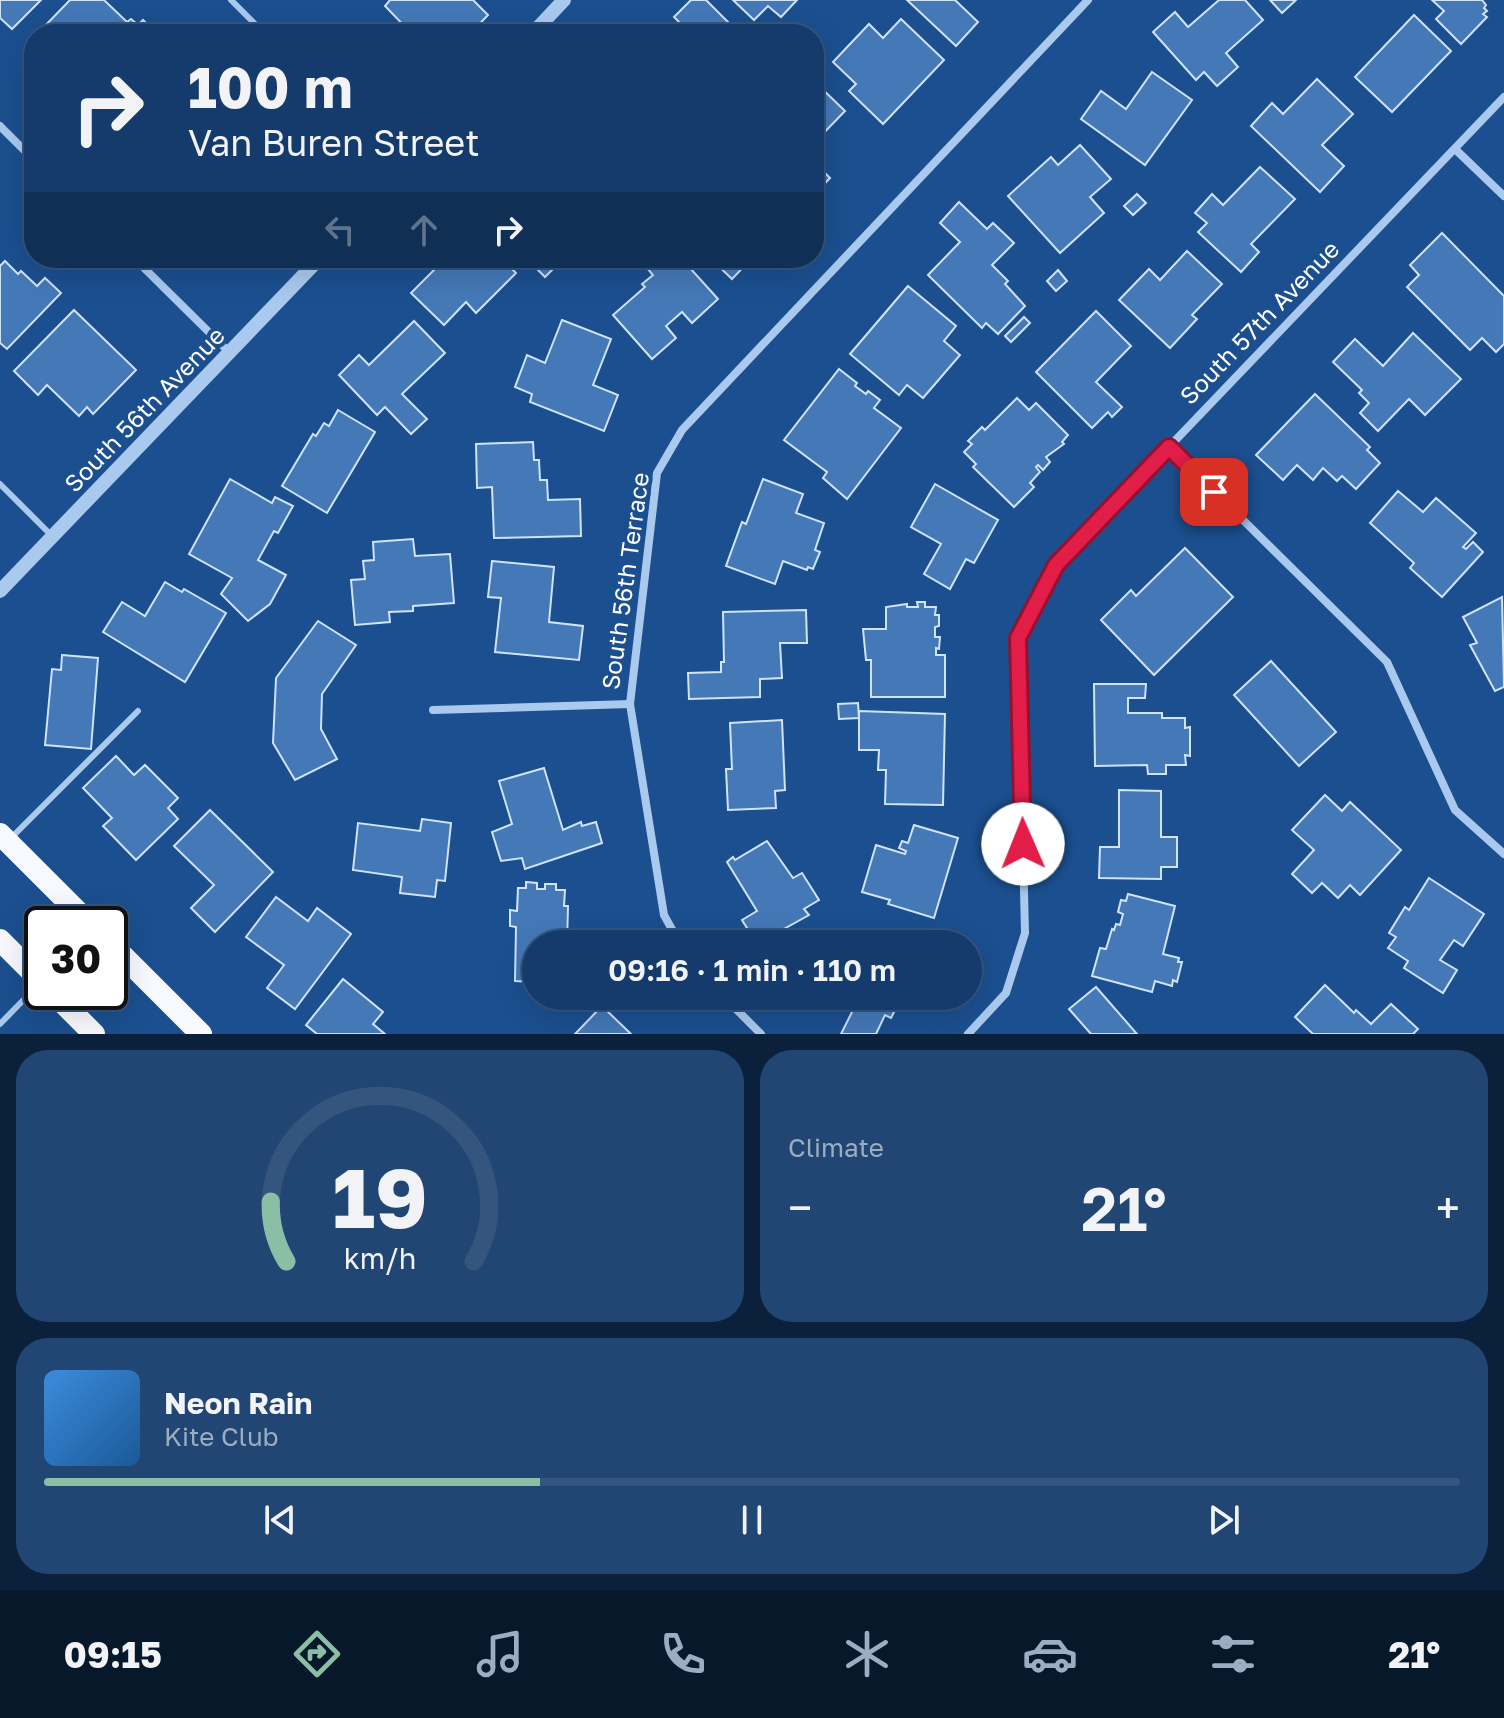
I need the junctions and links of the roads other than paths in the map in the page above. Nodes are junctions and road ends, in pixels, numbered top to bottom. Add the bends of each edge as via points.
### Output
1 (231, 0) edge
2 (564, 0) edge
3 (1088, 0) edge
4 (255, 24) edge
5 (541, 24) edge
6 (1504, 97) edge
7 (0, 126) edge
8 (1455, 149) junction
9 (24, 150) edge
10 (1504, 196) edge
11 (144, 268) edge
12 (311, 268) edge
13 (230, 353) junction
14 (1169, 447) junction
15 (0, 484) edge
16 (53, 536) junction
17 (0, 591) edge
18 (630, 704) junction
19 (433, 710) dead end
20 (138, 711) dead end
21 (4, 838) edge
22 (1504, 854) edge
23 (72, 906) edge
24 (672, 930) edge
25 (0, 940) edge
26 (128, 961) edge
27 (24, 964) edge
28 (24, 1000) edge
29 (70, 1010) edge
30 (737, 1010) edge
31 (0, 1024) edge
32 (94, 1034) edge
33 (201, 1034) edge
34 (761, 1034) edge
35 (968, 1034) edge

1 - 4 lane
2 - 5 street
3 - 18 street, South 56th Terrace via 682,430 657,473
6 - 8 street, South 57th Avenue
7 - 9 street
8 - 10 street
8 - 14 street, South 57th Avenue
11 - 13 street
12 - 13 street, South 56th Avenue
13 - 16 street, South 56th Avenue
14 - 22 street via 1387,662 1455,810
14 - 35 street, South 57th Avenue via 1056,565 1018,638 1025,933 1006,993
15 - 16 lane
16 - 17 street, South 56th Avenue
18 - 19 street
18 - 24 street, South 56th Terrace via 664,915
20 - 21 lane
21 - 23 highway
25 - 27 highway
26 - 33 highway
28 - 31 lane
29 - 32 highway
30 - 34 street

